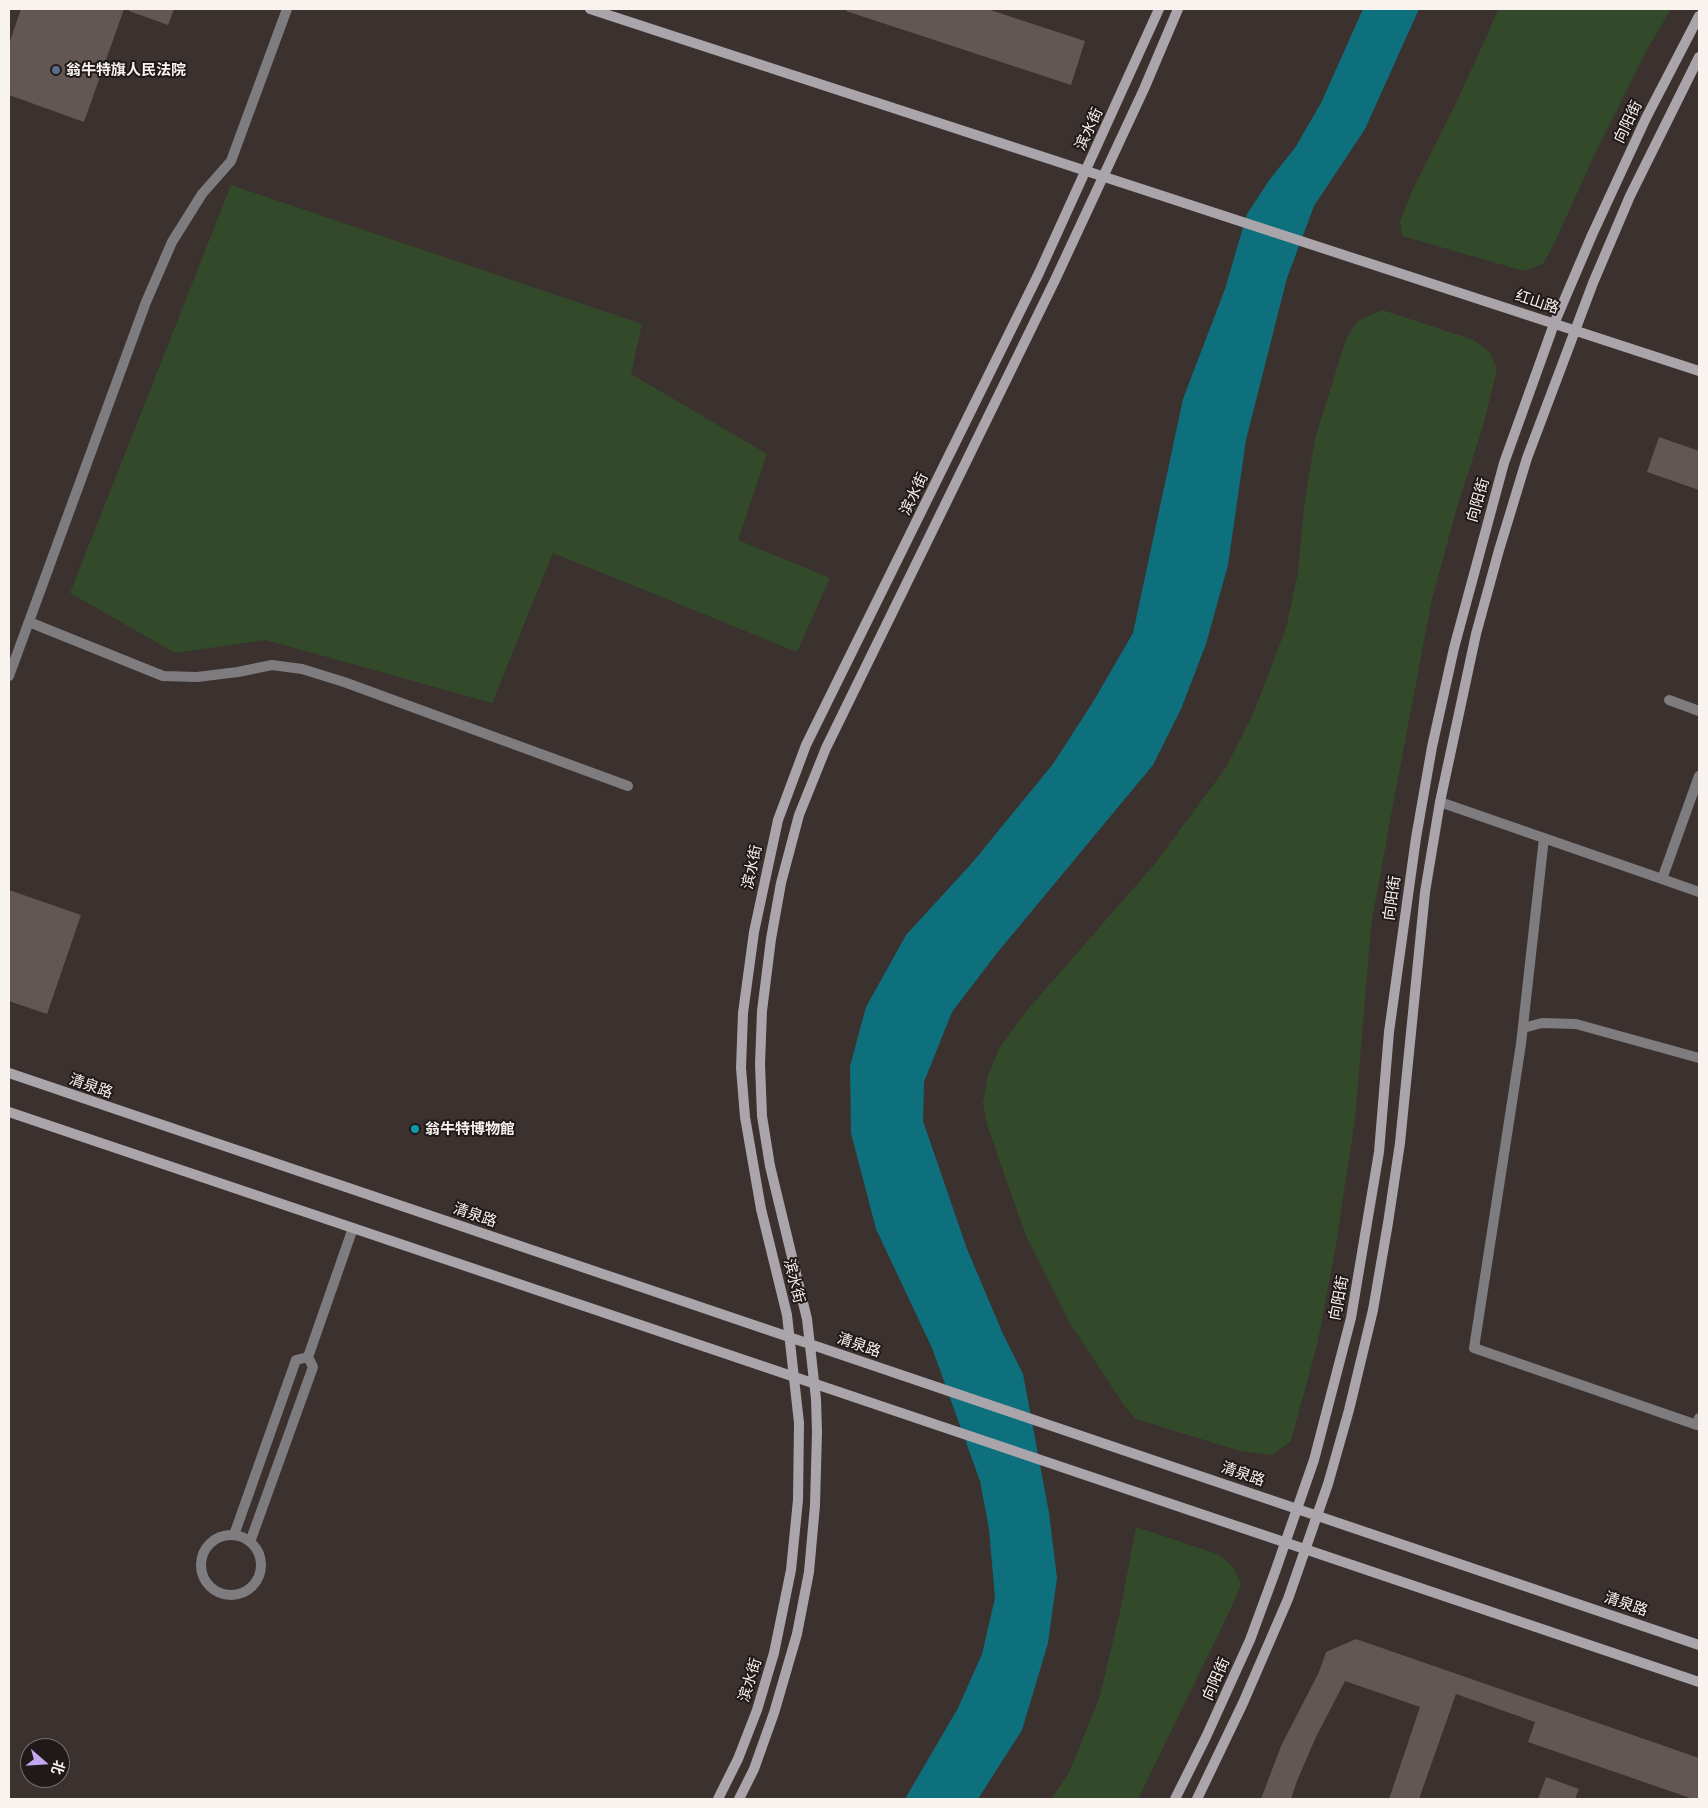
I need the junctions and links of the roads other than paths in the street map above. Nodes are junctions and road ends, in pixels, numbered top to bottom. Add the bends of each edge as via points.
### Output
1 (287, 9) edge
2 (590, 9) edge
3 (1159, 9) edge
4 (1178, 9) edge
5 (1699, 16) edge
6 (1699, 57) edge
7 (1086, 171) junction
8 (1103, 176) junction
9 (1554, 324) junction
10 (1574, 330) junction
11 (1699, 372) edge
12 (29, 622) junction
13 (9, 676) edge
14 (1669, 700) dead end
15 (1699, 711) edge
16 (1699, 776) edge
17 (628, 786) dead end
18 (1440, 802) junction
19 (1544, 838) junction
20 (1662, 879) junction
21 (1699, 892) edge
22 (1523, 1028) junction
23 (1699, 1058) edge
24 (9, 1073) edge
25 (9, 1112) edge
26 (353, 1228) junction
27 (790, 1337) junction
28 (810, 1344) junction
29 (308, 1357) junction
30 (795, 1377) junction
31 (814, 1384) junction
32 (1699, 1418) edge
33 (1297, 1509) junction
34 (1317, 1516) junction
35 (234, 1535) junction
36 (250, 1542) junction
37 (1285, 1543) junction
38 (1305, 1549) junction
39 (1699, 1645) edge
40 (1699, 1682) edge
41 (718, 1799) edge
42 (738, 1799) edge
43 (1175, 1799) edge
44 (1197, 1799) edge

1 - 12 lane via 231,161 202,194 172,242 146,302
2 - 7 street, 红山路
3 - 7 street, 滨水街
4 - 8 street, 滨水街
5 - 9 street, 向阳街 via 1638,136
6 - 10 street via 1630,196
7 - 8 street, 红山路
7 - 27 street, 滨水街 via 1035,282 806,745 778,820 754,932 743,1012 741,1068 745,1117 761,1209
8 - 9 street, 红山路
8 - 28 street, 滨水街 via 826,748 799,815 781,883 762,1011 762,1116
9 - 10 street, 红山路
9 - 33 street, 向阳街 via 1504,463 1477,557 1432,747 1389,1032 1379,1152 1352,1318 1314,1460
10 - 11 street, 红山路
10 - 18 street via 1526,458 1499,550 1474,643
12 - 13 lane
12 - 17 lane via 163,676 197,677 272,665 302,669
14 - 15 lane
16 - 20 lane
18 - 19 lane
18 - 34 street via 1425,892 1400,1143 1388,1223 1373,1310 1350,1410
19 - 20 lane
19 - 22 lane
20 - 21 lane
22 - 23 lane via 1542,1023 1576,1024
22 - 32 lane via 1474,1348 1697,1425
24 - 27 street, 清泉路
25 - 26 street
26 - 29 lane
26 - 30 street
27 - 28 street, 清泉路
27 - 30 street, 滨水街
28 - 31 street, 滨水街
28 - 33 street, 清泉路
29 - 35 lane via 296,1360
29 - 36 lane via 313,1367
30 - 31 street
30 - 41 street, 滨水街 via 799,1423 798,1500 791,1570 774,1653 757,1710
31 - 37 street
31 - 42 street, 滨水街 via 817,1432 809,1572 797,1634 774,1714 754,1769
33 - 34 street, 清泉路
33 - 37 street, 向阳街
34 - 38 street
34 - 39 street, 清泉路
35 - 36 lane
35 - 36 lane via 210,1544 202,1559 203,1576 213,1590 221,1594 246,1592 257,1580 260,1556
37 - 38 street
37 - 43 street, 向阳街 via 1250,1640
38 - 40 street
38 - 44 street via 1288,1599 1244,1703

